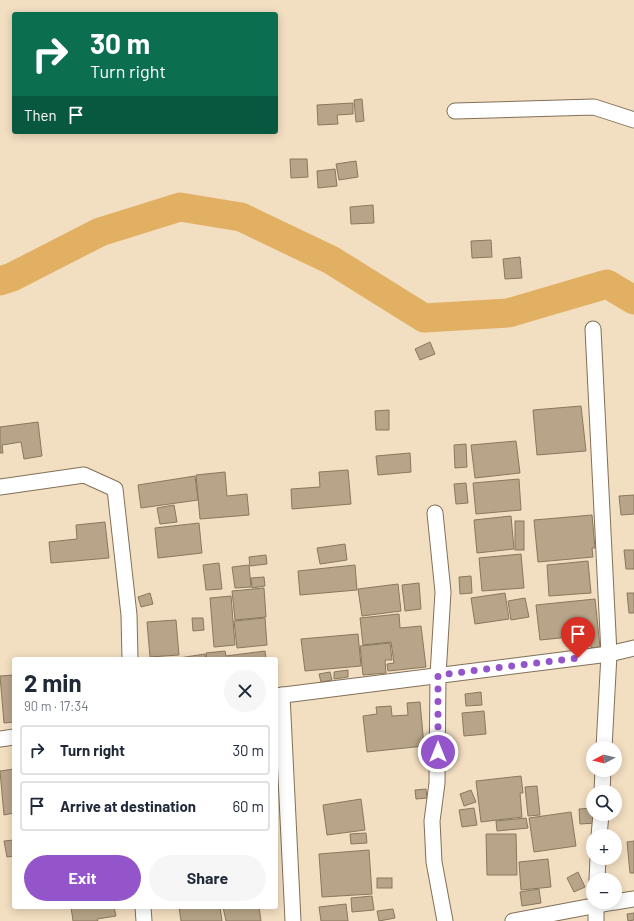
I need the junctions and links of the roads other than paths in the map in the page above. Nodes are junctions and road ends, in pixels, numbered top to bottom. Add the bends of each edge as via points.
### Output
1 (455, 111) dead end
2 (634, 120) edge
3 (593, 328) dead end
4 (0, 487) edge
5 (435, 513) dead end
6 (634, 648) edge
7 (609, 654) junction
8 (130, 657) edge
9 (438, 675) junction
10 (279, 696) edge
11 (12, 737) edge
12 (0, 738) edge
13 (604, 741) edge
14 (634, 899) edge
15 (622, 901) edge
16 (586, 905) edge
17 (143, 909) edge
18 (596, 909) edge
19 (144, 921) edge
20 (293, 921) edge
21 (445, 921) edge
22 (513, 921) edge
23 (596, 921) edge

1 - 2 street via 594,107
3 - 7 street
4 - 8 street via 84,475 115,489 129,615
5 - 9 street via 443,592
6 - 7 street
7 - 9 street
7 - 13 street
9 - 10 street
9 - 21 street via 437,783 432,821 434,862
10 - 20 street
11 - 12 street
14 - 15 street
16 - 22 street
17 - 19 street
18 - 23 street

